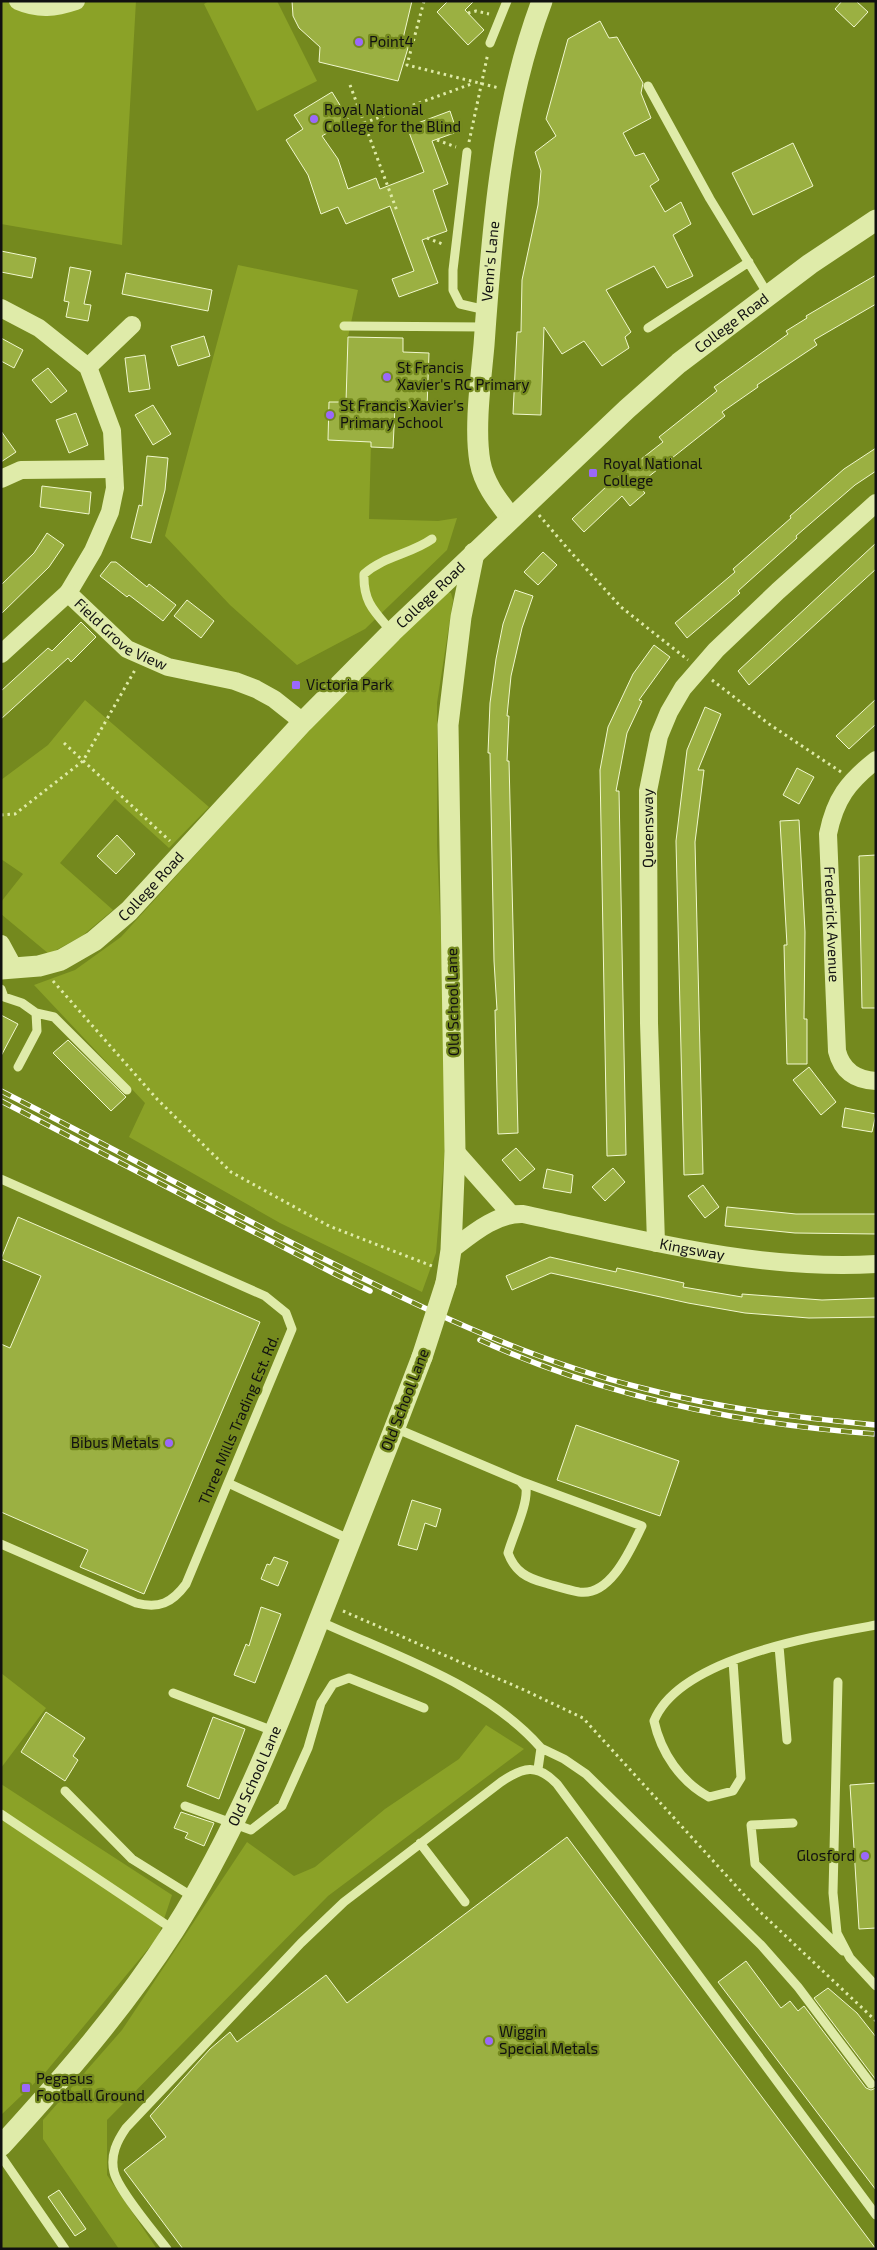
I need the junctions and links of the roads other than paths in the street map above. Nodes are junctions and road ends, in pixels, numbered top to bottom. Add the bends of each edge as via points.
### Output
1 (18, 1) edge
2 (76, 1) edge
3 (507, 1) edge
4 (542, 1) edge
5 (490, 43) road end
6 (648, 86) dead end
7 (467, 152) road end
8 (876, 220) edge
9 (749, 262) junction
10 (769, 296) junction
11 (1, 308) edge
12 (486, 318) junction
13 (132, 324) dead end
14 (344, 326) dead end
15 (648, 328) dead end
16 (88, 367) junction
17 (114, 469) junction
18 (1, 478) edge
19 (876, 503) edge
20 (511, 518) junction
21 (432, 539) dead end
22 (474, 553) junction
23 (68, 593) junction
24 (392, 632) junction
25 (1, 654) edge
26 (303, 722) junction
27 (876, 760) edge
28 (1, 944) edge
29 (7, 968) edge
30 (1, 989) edge
31 (36, 1013) junction
32 (18, 1067) dead end
33 (876, 1081) edge
34 (127, 1090) dead end
35 (455, 1151) junction
36 (1, 1179) edge
37 (510, 1214) junction
38 (656, 1243) junction
39 (451, 1250) junction
40 (876, 1264) edge
41 (395, 1428) junction
42 (520, 1481) junction
43 (228, 1483) junction
44 (351, 1540) junction
45 (1, 1544) edge
46 (322, 1613) junction
47 (876, 1625) edge
48 (779, 1646) junction
49 (733, 1661) junction
50 (838, 1682) dead end
51 (173, 1692) dead end
52 (424, 1708) dead end
53 (276, 1732) junction
54 (787, 1740) dead end
55 (541, 1748) junction
56 (538, 1769) junction
57 (65, 1791) dead end
58 (185, 1806) dead end
59 (1, 1814) edge
60 (793, 1823) dead end
61 (233, 1825) junction
62 (420, 1843) junction
63 (193, 1897) junction
64 (465, 1902) dead end
65 (174, 1930) junction
66 (850, 1958) junction
67 (876, 1986) edge
68 (871, 2084) dead end
69 (1, 2146) edge
70 (1, 2156) edge
71 (876, 2215) edge
72 (65, 2249) edge
73 (167, 2249) edge

1 - 2 street via 34,7 55,8
3 - 5 lane
4 - 12 street, Venn's Lane via 516,92 496,208
6 - 9 lane
7 - 12 lane via 453,290 460,304
8 - 10 street, College Road
9 - 10 lane
9 - 15 lane
10 - 20 street, College Road via 679,363
11 - 16 street via 39,328
12 - 14 lane
12 - 20 street, Venn's Lane via 478,444 480,463 493,494
13 - 16 street
16 - 17 street, Field Grove View via 112,431
17 - 18 street via 21,470
17 - 23 street, Field Grove View via 115,488 110,512 93,551
19 - 38 street, Queensway via 778,591 700,669 668,712 659,736 648,791 649,1023
20 - 22 street, College Road
21 - 24 lane via 421,547 374,565 364,574 363,591 373,610
22 - 24 street, College Road
22 - 35 street, Old School Lane via 458,635 448,725
23 - 25 street
23 - 26 street, Field Grove View via 126,649 168,667 235,681 256,689
24 - 26 street, College Road
26 - 29 street, College Road via 129,911 94,941 61,960 39,966
27 - 33 street, Frederick Avenue via 852,779 832,812 828,834 837,1051 840,1063 850,1073 863,1081
28 - 29 street
30 - 31 lane via 4,997 22,1003
31 - 32 lane via 37,1031
31 - 34 lane via 54,1016
35 - 37 street
35 - 39 street, Old School Lane
36 - 43 lane, Three Mills Trading Est. Rd. via 265,1296 286,1313 292,1329
37 - 38 street, Kingsway via 523,1214
37 - 39 street via 475,1232
38 - 40 street, Kingsway via 768,1262 817,1266
39 - 41 street, Old School Lane, bridge via 447,1277 422,1357
41 - 42 lane
41 - 44 street, Old School Lane
42 - 42 lane via 527,1495 508,1553 516,1569 526,1577 590,1592 623,1565 642,1526
43 - 44 lane
43 - 45 lane, Three Mills Trading Est. Rd. via 186,1584 177,1597 159,1606 136,1604
44 - 46 street, Old School Lane
46 - 53 street, Old School Lane
46 - 55 lane via 497,1707
47 - 48 lane via 810,1636
48 - 49 lane
48 - 54 lane
49 - 49 lane via 709,1669 680,1689 659,1708 654,1721 665,1754 693,1788 710,1797 733,1791 741,1778
50 - 66 lane via 833,1893 837,1933
51 - 53 lane
52 - 61 lane via 349,1678 333,1684 321,1703 308,1748 282,1806 251,1830
53 - 61 street, Old School Lane
55 - 56 lane
55 - 68 lane via 586,1774 761,1944 798,1987
56 - 62 lane via 524,1769 512,1774
56 - 71 lane via 557,1784
57 - 63 lane via 132,1859
58 - 61 lane
59 - 65 lane
60 - 66 lane via 751,1826 755,1864
61 - 63 street, Old School Lane
62 - 64 lane
62 - 73 lane via 336,1908 126,2128 116,2144 114,2172
63 - 65 street, Old School Lane
65 - 69 street, Old School Lane via 82,2056
66 - 67 lane
70 - 72 lane

